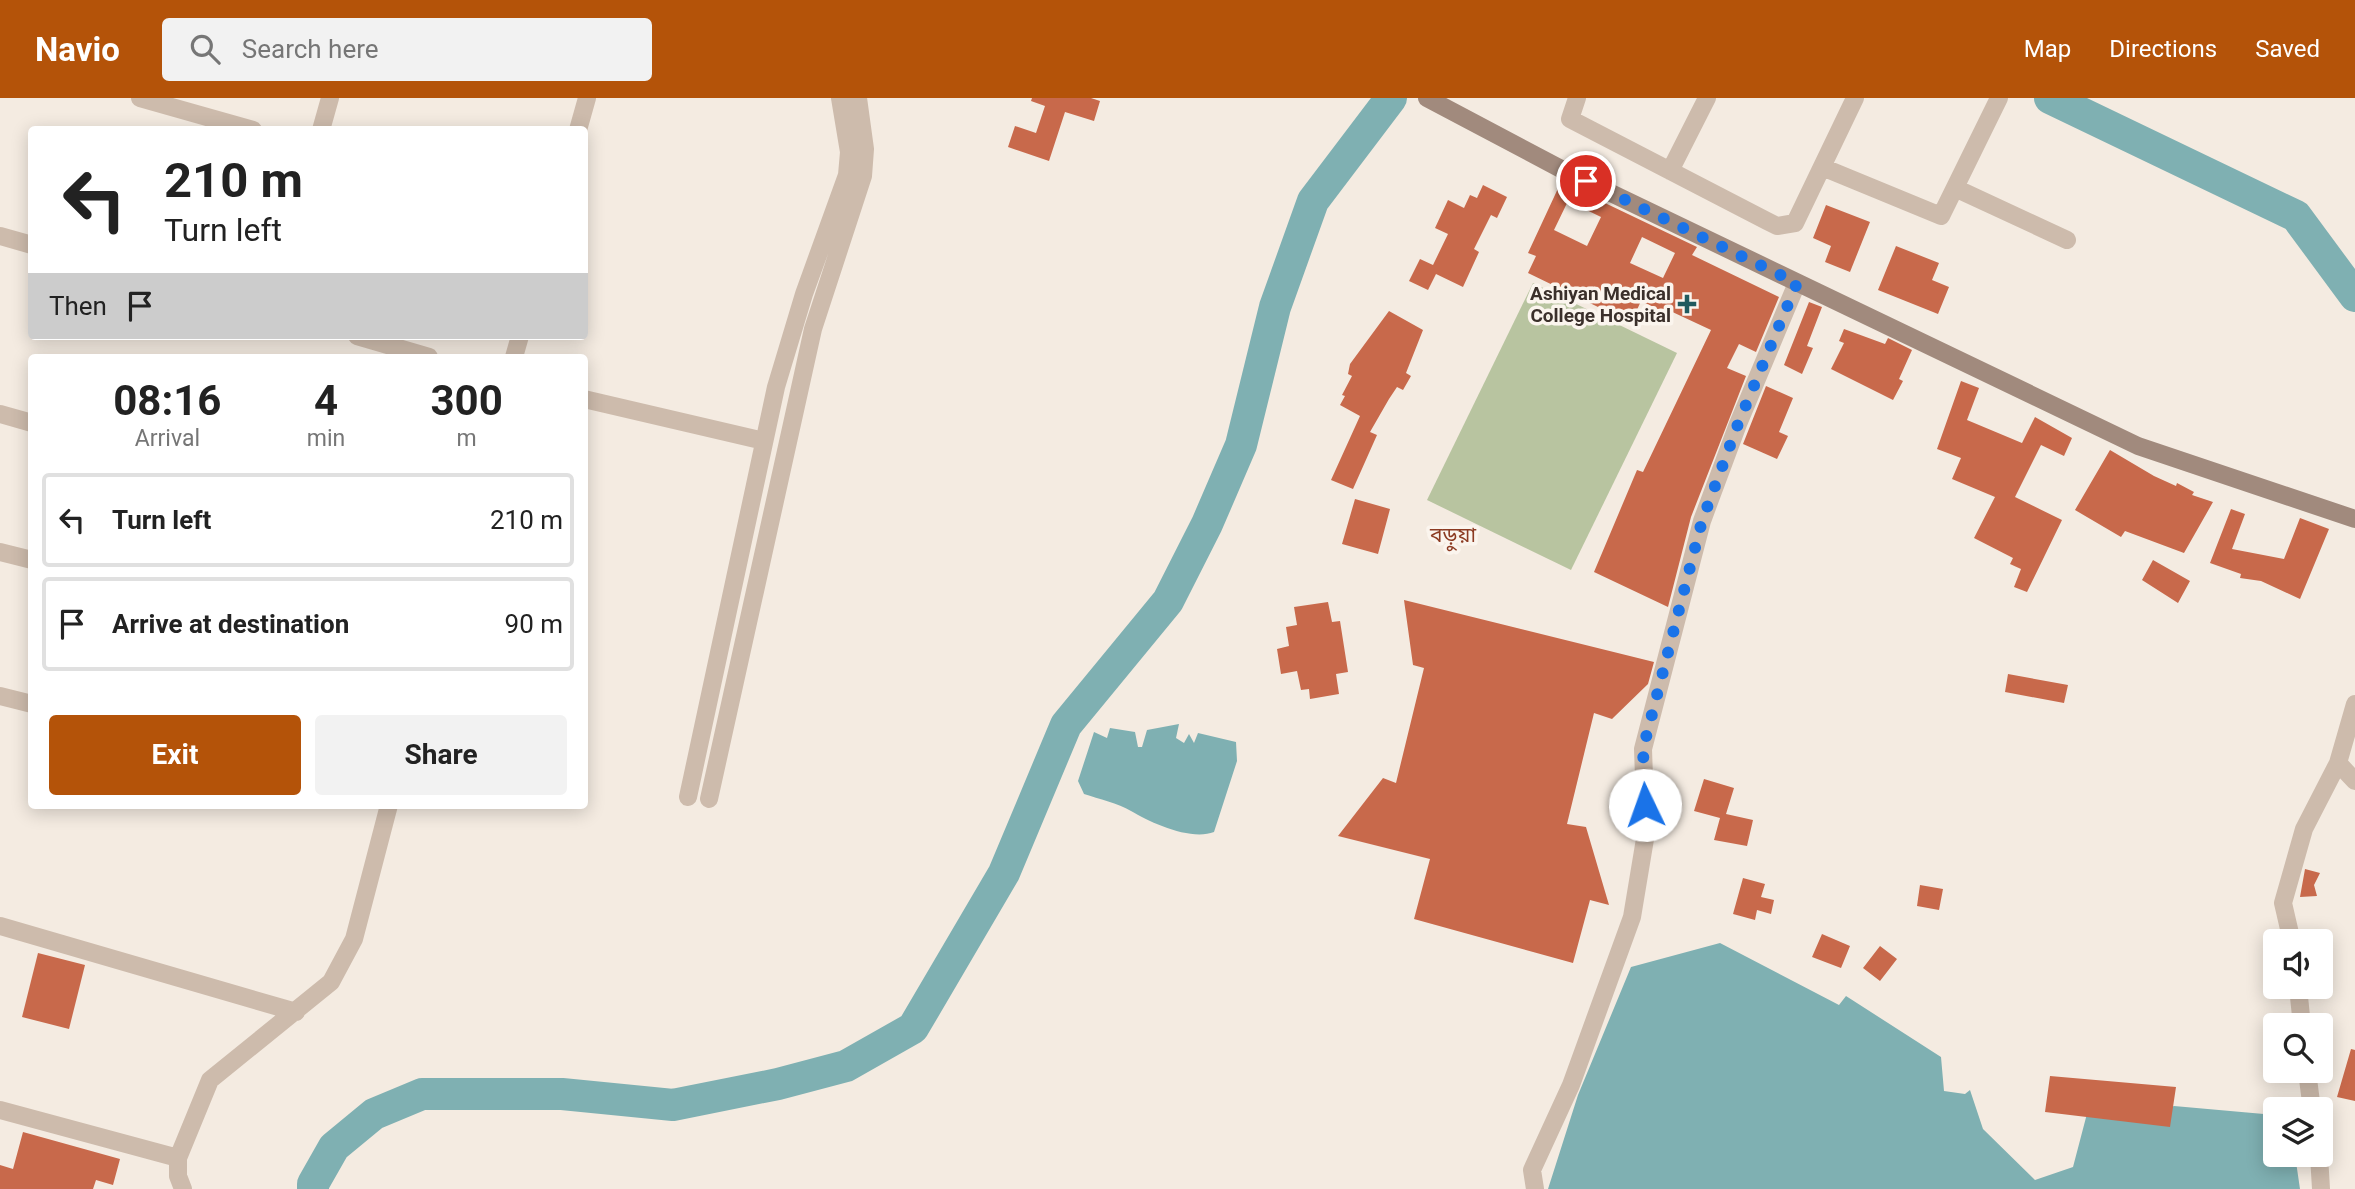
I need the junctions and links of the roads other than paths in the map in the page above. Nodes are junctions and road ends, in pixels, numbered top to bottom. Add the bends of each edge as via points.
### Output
1 (140, 98) edge
2 (330, 98) edge
3 (587, 98) edge
4 (840, 98) edge
5 (858, 98) edge
6 (1427, 98) edge
7 (1577, 98) edge
8 (1707, 98) edge
9 (1855, 98) edge
10 (1999, 98) edge
11 (239, 126) edge
12 (322, 126) edge
13 (579, 126) edge
14 (1822, 167) junction
15 (1670, 171) junction
16 (1955, 188) junction
17 (0, 236) edge
18 (2067, 240) dead end
19 (28, 244) edge
20 (1797, 283) junction
21 (371, 340) edge
22 (419, 354) edge
23 (588, 399) edge
24 (0, 414) edge
25 (28, 422) edge
26 (764, 441) junction
27 (2355, 519) edge
28 (0, 552) edge
29 (28, 560) edge
30 (710, 683) junction
31 (734, 690) junction
32 (0, 696) edge
33 (28, 703) edge
34 (2355, 704) edge
35 (2338, 763) junction
36 (2355, 781) edge
37 (688, 797) dead end
38 (709, 799) dead end
39 (387, 809) edge
40 (0, 926) edge
41 (2289, 929) edge
42 (296, 1012) junction
43 (0, 1110) edge
44 (178, 1158) junction
45 (2320, 1167) edge
46 (183, 1189) edge
47 (1535, 1189) edge
48 (2321, 1189) edge

1 - 11 street
2 - 12 street
3 - 13 street
4 - 26 street via 849,152 847,175 792,331
5 - 31 street via 865,149 863,176 813,330
6 - 20 street
7 - 15 street via 1570,119
8 - 15 street
9 - 14 street
10 - 16 street
14 - 15 street via 1795,223 1788,226 1767,221
14 - 16 street via 1941,216
16 - 18 street
17 - 19 street
20 - 27 street via 2138,446
20 - 47 street via 1702,521 1643,749 1646,833 1632,917 1571,1085 1532,1170
21 - 22 street
23 - 26 street
24 - 25 street
26 - 30 street
28 - 29 street
30 - 31 street
30 - 37 street
31 - 38 street
32 - 33 street
34 - 35 street
35 - 36 street
35 - 41 street via 2304,829 2283,903
39 - 42 street via 354,939 331,982
40 - 42 street
42 - 44 street via 210,1080
43 - 44 street
44 - 46 street
45 - 48 street

